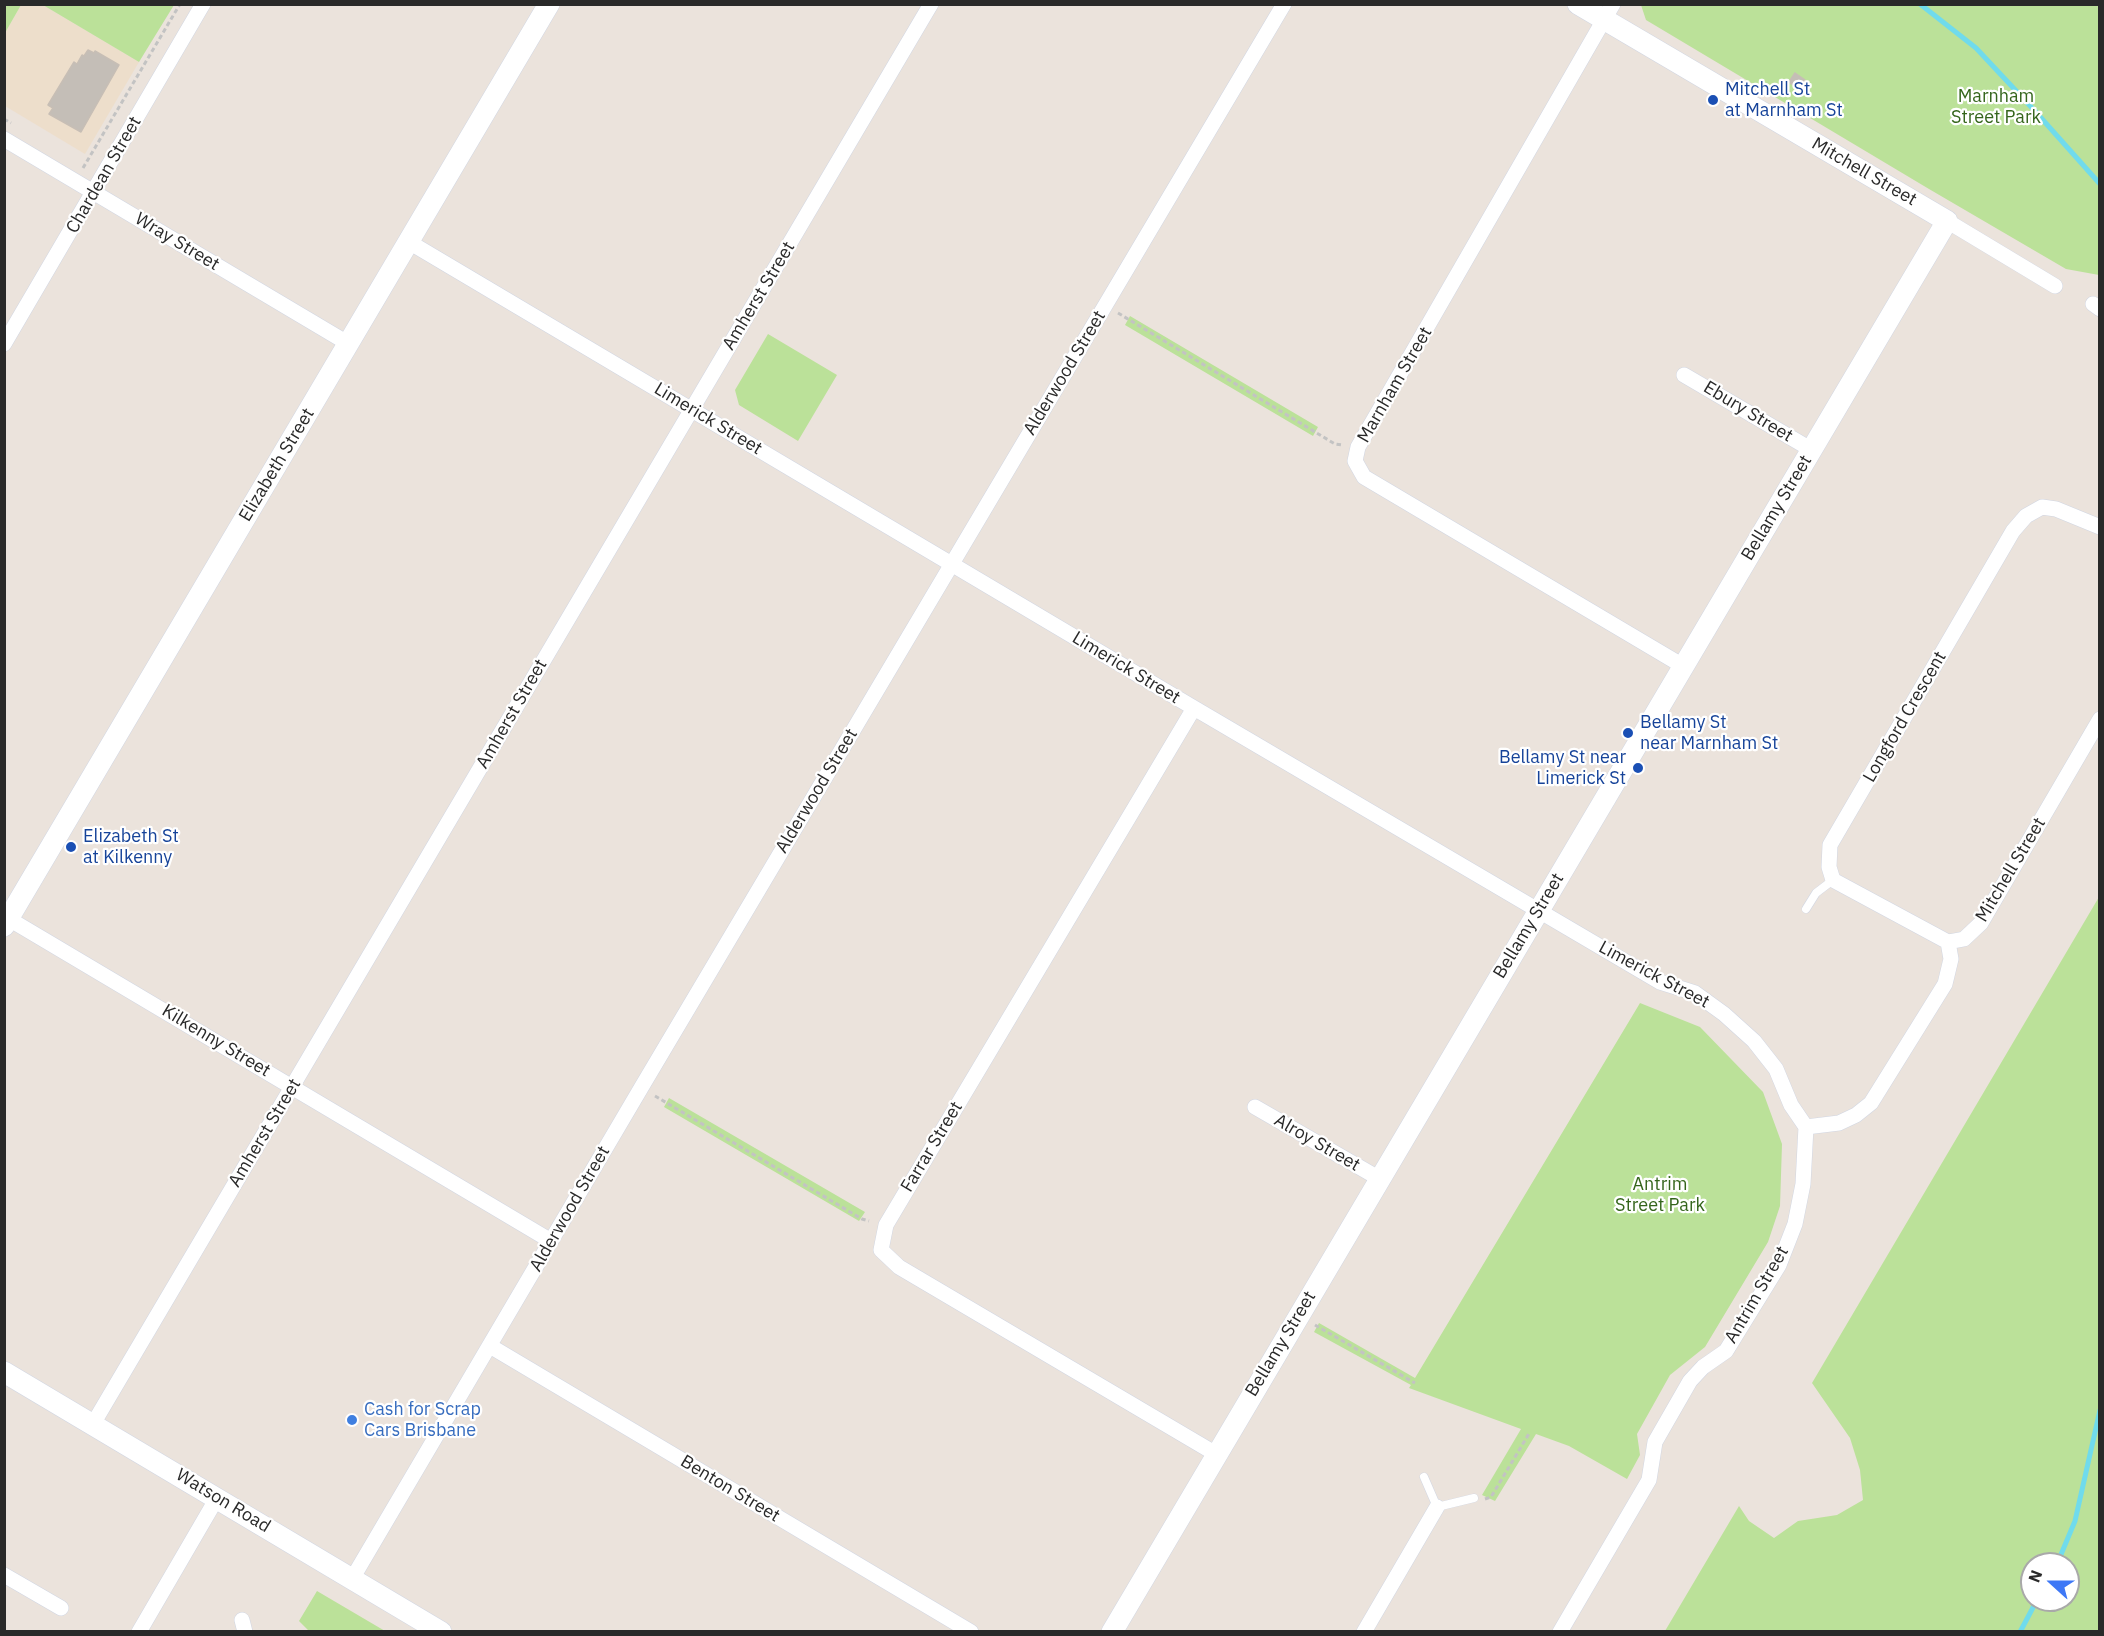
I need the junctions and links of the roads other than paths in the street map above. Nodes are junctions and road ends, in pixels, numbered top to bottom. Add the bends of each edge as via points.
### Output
1 (203, 4) edge
2 (549, 4) edge
3 (931, 4) edge
4 (1284, 4) edge
5 (1578, 4) edge
6 (1609, 12) edge
7 (4, 139) edge
8 (94, 193) junction
9 (1947, 221) junction
10 (409, 242) junction
11 (2055, 286) dead end
12 (6, 337) edge
13 (349, 344) junction
14 (1684, 375) dead end
15 (692, 409) junction
16 (1812, 450) junction
17 (2100, 527) edge
18 (952, 564) junction
19 (1683, 666) junction
20 (1194, 708) junction
21 (2100, 719) edge
22 (1833, 880) junction
23 (1806, 909) dead end
24 (1538, 911) junction
25 (6, 920) edge
26 (1948, 942) junction
27 (293, 1087) junction
28 (1255, 1107) dead end
29 (1806, 1127) junction
30 (1380, 1179) junction
31 (551, 1241) junction
32 (490, 1346) junction
33 (4, 1372) edge
34 (93, 1424) junction
35 (1216, 1454) junction
36 (1424, 1477) dead end
37 (217, 1497) junction
38 (1474, 1498) road end
39 (1437, 1507) junction
40 (4, 1575) edge
41 (352, 1579) junction
42 (61, 1608) dead end
43 (139, 1632) edge
44 (441, 1632) edge
45 (971, 1632) edge
46 (1112, 1632) edge
47 (1364, 1632) edge
48 (1560, 1632) edge

1 - 8 street, Chardean Street
2 - 10 street, Elizabeth Street
3 - 15 street, Amherst Street
4 - 18 street, Alderwood Street
5 - 6 street, Mitchell Street
6 - 9 street, Mitchell Street
6 - 19 street, Marnham Street via 1358,447 1355,461 1364,477
7 - 8 street, Wray Street
8 - 12 street, Chardean Street
8 - 13 street, Wray Street
9 - 11 street, Mitchell Street
9 - 16 street, Bellamy Street
10 - 13 street, Elizabeth Street
10 - 15 street, Limerick Street
13 - 25 street, Elizabeth Street
14 - 16 street, Ebury Street
15 - 18 street, Limerick Street
15 - 27 street, Amherst Street
16 - 19 street, Bellamy Street
17 - 22 street, Longford Crescent via 2042,507 2026,516 2013,531 1830,845
18 - 20 street, Limerick Street
18 - 31 street, Alderwood Street
19 - 24 street, Bellamy Street
20 - 24 street, Limerick Street
20 - 35 street, Farrar Street via 886,1225 881,1250 899,1267
21 - 26 street, Mitchell Street via 1981,923 1964,939
22 - 23 lane
22 - 26 street
24 - 29 street, Limerick Street via 1660,982 1695,993 1724,1014 1754,1041 1776,1069 1791,1105
24 - 30 street, Bellamy Street
25 - 27 street, Kilkenny Street
26 - 29 street via 1951,959 1945,984 1871,1103 1839,1123
27 - 31 street, Kilkenny Street
27 - 34 street, Amherst Street
28 - 30 street, Alroy Street
29 - 48 street, Antrim Street via 1803,1184 1795,1224 1779,1265 1726,1351 1690,1381 1655,1442 1649,1480
30 - 35 street, Bellamy Street
31 - 32 street, Alderwood Street
32 - 41 street, Alderwood Street
32 - 45 street, Benton Street
33 - 34 street, Watson Road
34 - 37 street, Watson Road
35 - 46 street, Bellamy Street
36 - 39 lane
37 - 41 street, Watson Road
37 - 43 street
38 - 39 lane
39 - 47 street
40 - 42 street
41 - 44 street, Watson Road

